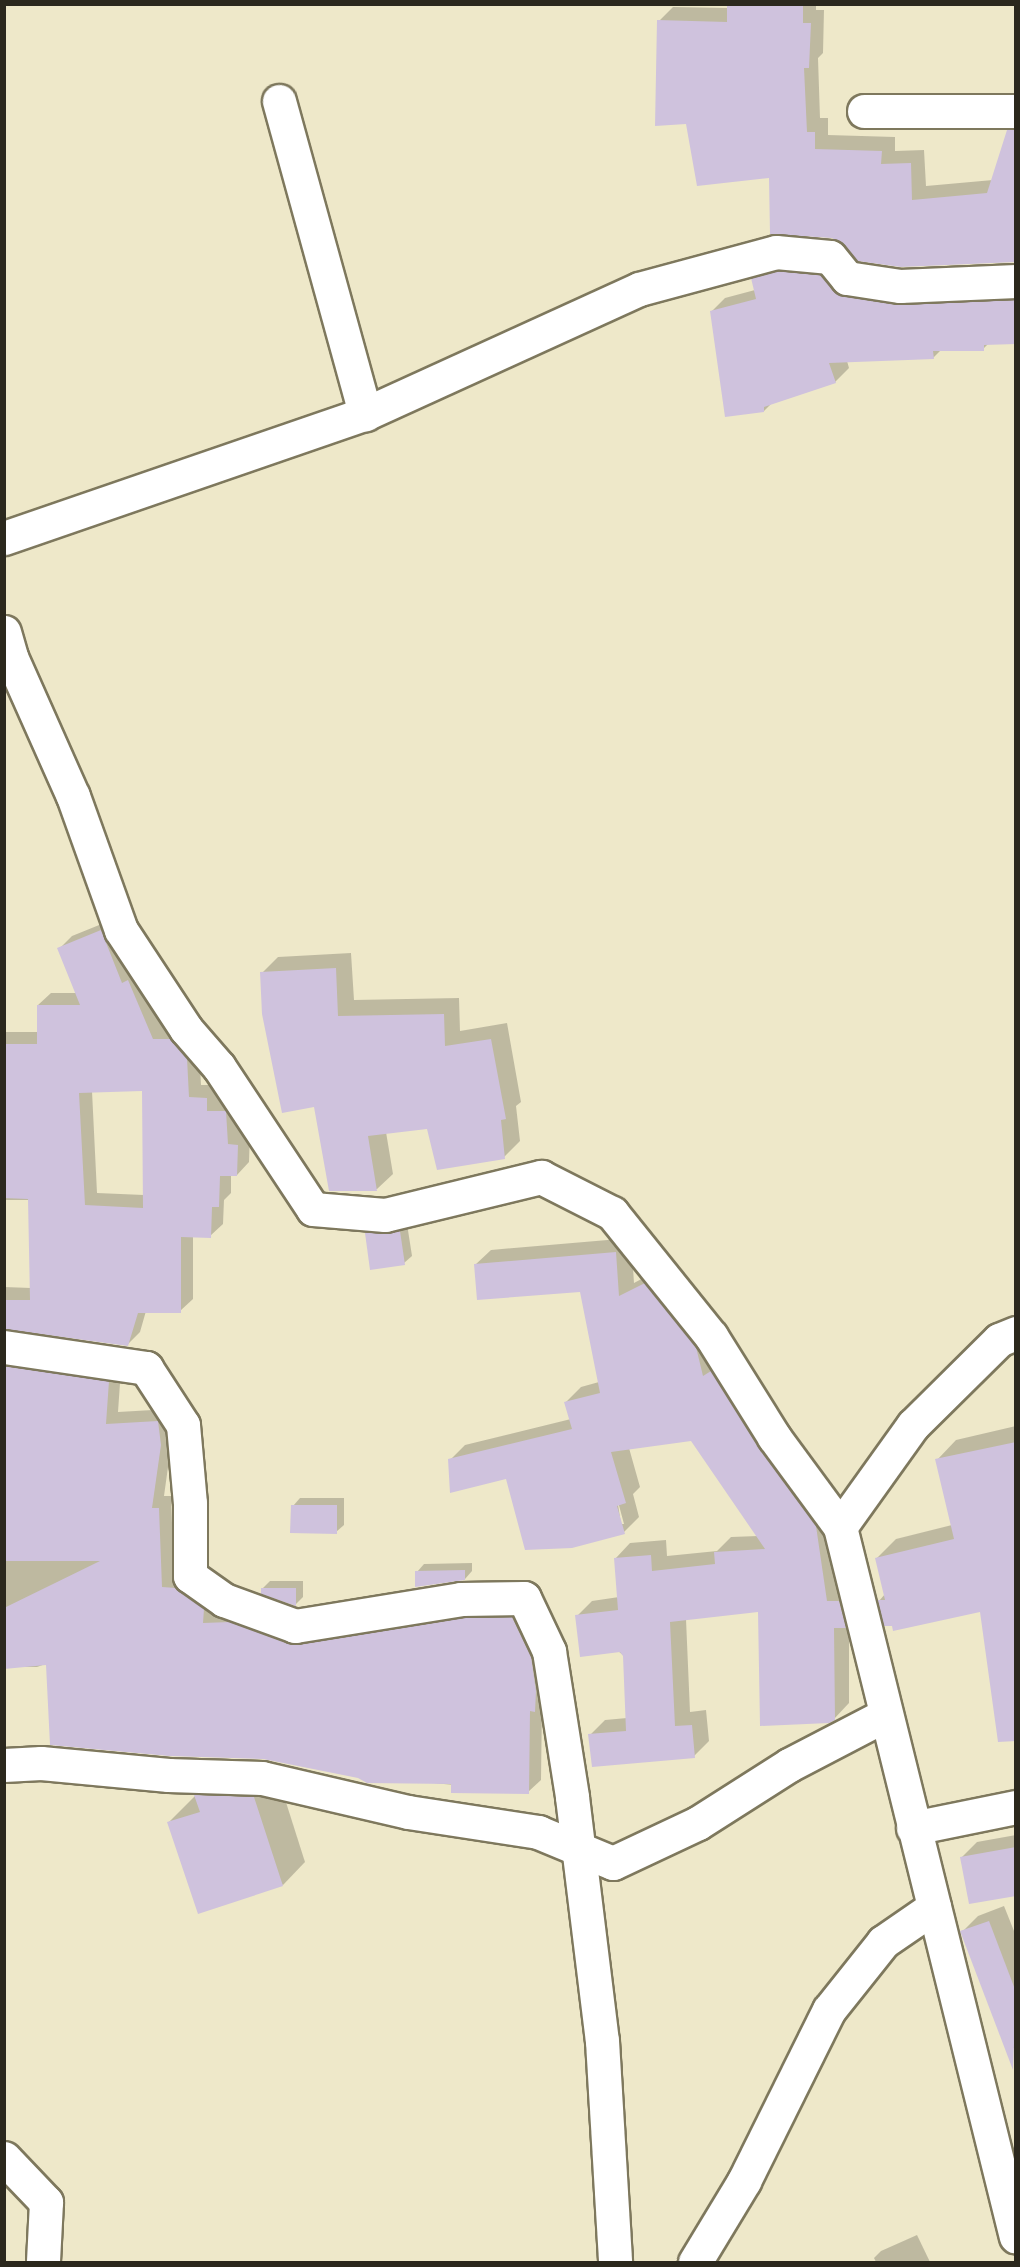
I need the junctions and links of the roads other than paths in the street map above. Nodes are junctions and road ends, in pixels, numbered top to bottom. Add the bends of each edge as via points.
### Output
1 (279, 101) dead end
2 (864, 111) dead end
3 (1016, 111) edge
4 (1016, 281) edge
5 (365, 414) junction
6 (4, 538) edge
7 (4, 632) edge
8 (1016, 1333) edge
9 (4, 1347) edge
10 (840, 1527) junction
11 (885, 1715) junction
12 (4, 1765) edge
13 (1016, 1807) edge
14 (914, 1828) junction
15 (579, 1849) junction
16 (934, 1907) junction
17 (4, 2158) edge
18 (1016, 2237) edge
19 (43, 2262) edge
20 (615, 2262) edge
21 (694, 2262) edge

1 - 5 street
2 - 3 street
4 - 5 street via 900,286 847,278 830,257 776,252 639,289
5 - 6 street
7 - 10 street via 11,657 73,796 121,930 186,1029 219,1067 313,1209 385,1215 541,1177 612,1213 711,1336 774,1437
8 - 10 street via 999,1340 913,1425
9 - 15 street via 146,1368 183,1425 190,1503 190,1576 224,1600 295,1626 461,1599 524,1598 549,1651
10 - 11 street
11 - 14 street
11 - 15 street via 789,1765 698,1823 614,1863
12 - 15 street via 41,1763 168,1775 262,1778 408,1812 538,1833
13 - 14 street
14 - 16 street
15 - 20 street via 602,2041
16 - 18 street
16 - 21 street via 883,1942 829,2010 744,2181
17 - 19 street via 46,2202

